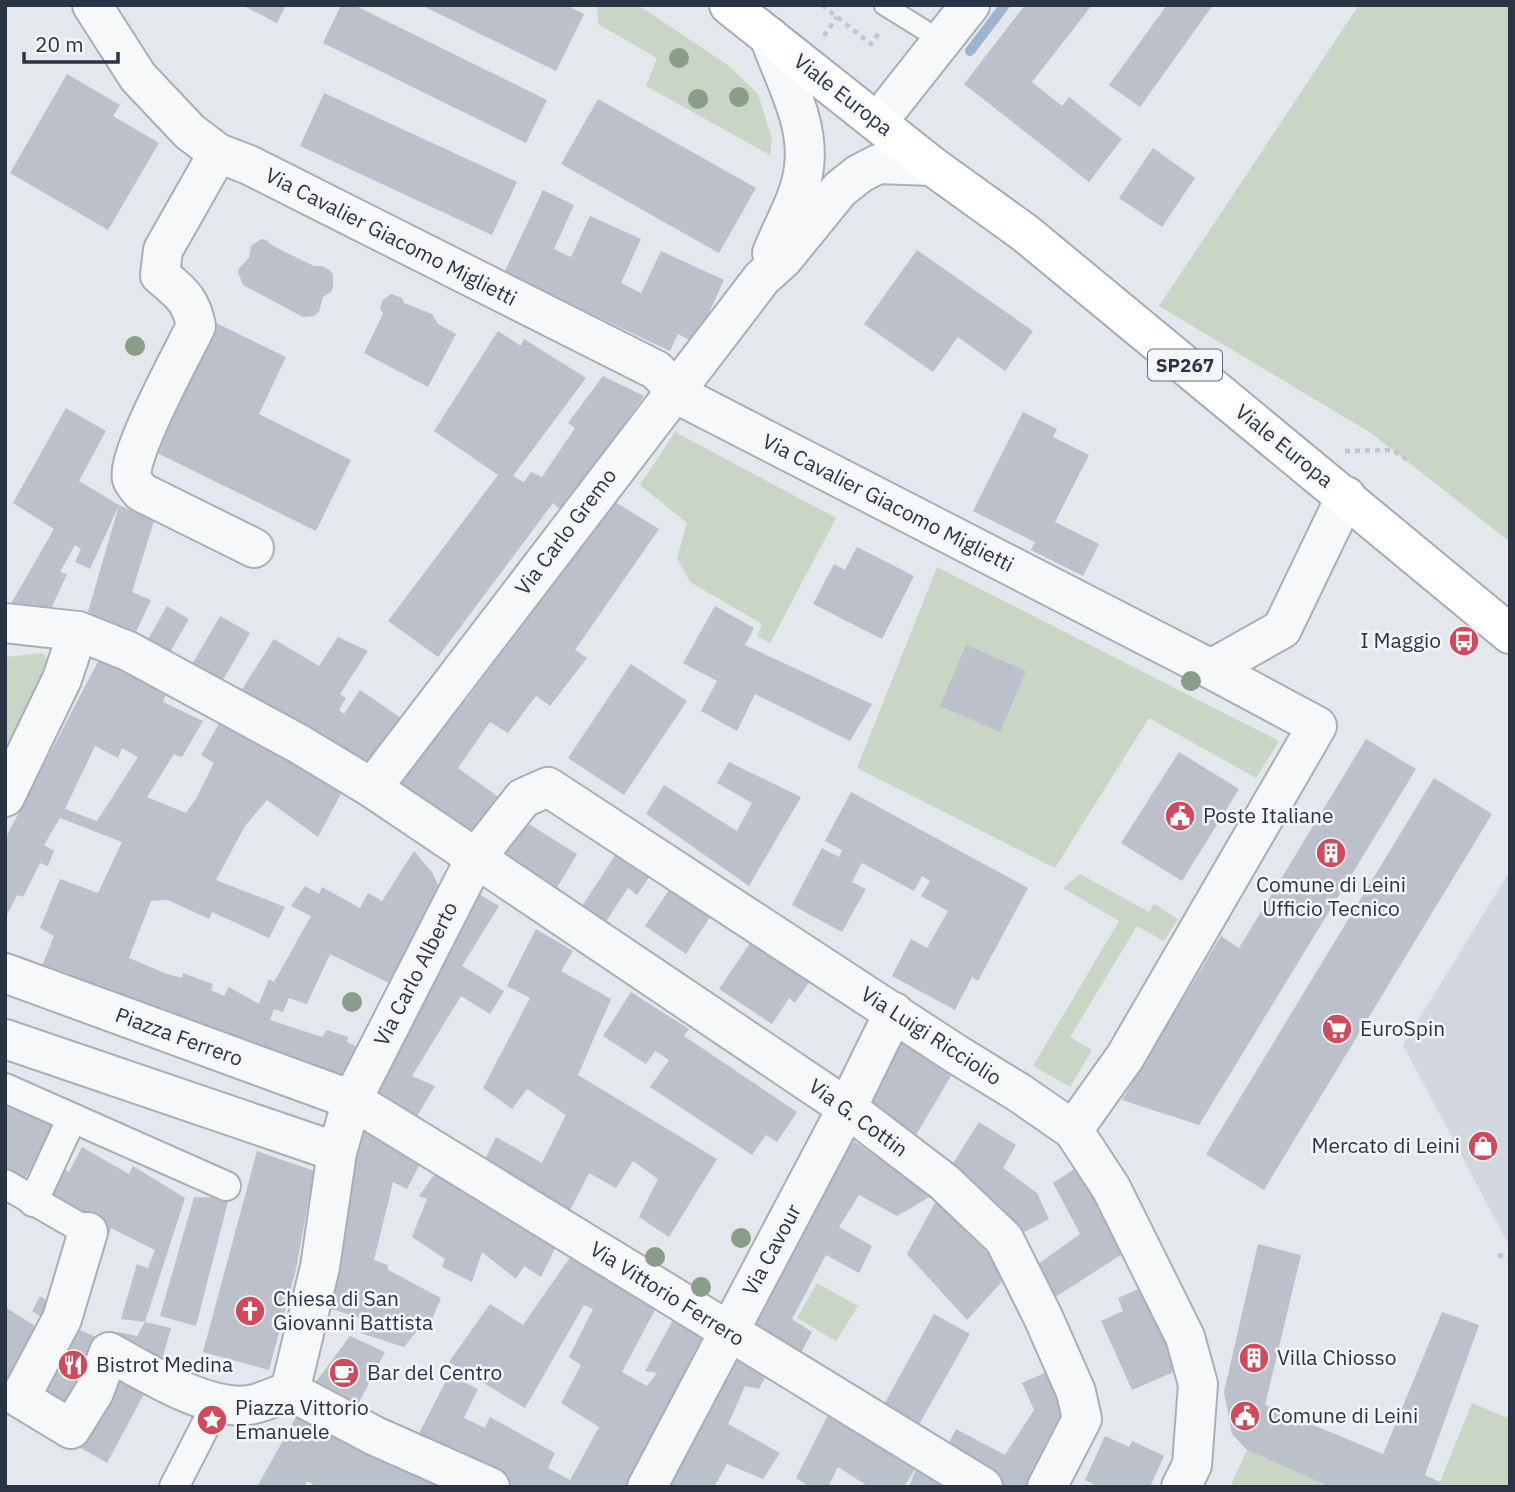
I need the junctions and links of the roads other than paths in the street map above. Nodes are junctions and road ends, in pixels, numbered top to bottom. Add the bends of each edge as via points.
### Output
1 (92, 5) edge
2 (729, 5) edge
3 (970, 5) edge
4 (885, 15) edge
5 (765, 21) edge
6 (942, 41) junction
7 (891, 105) junction
8 (218, 153) junction
9 (932, 166) junction
10 (1025, 233) junction
11 (762, 278) junction
12 (673, 392) junction
13 (1346, 496) junction
14 (254, 548) dead end
15 (5, 622) edge
16 (78, 631) junction
17 (1510, 634) edge
18 (1211, 669) junction
19 (372, 788) junction
20 (5, 797) edge
21 (475, 859) junction
22 (5, 973) edge
23 (894, 1012) junction
24 (5, 1039) edge
25 (5, 1088) edge
26 (352, 1100) junction
27 (847, 1108) junction
28 (72, 1118) junction
29 (1073, 1130) junction
30 (337, 1152) junction
31 (5, 1184) edge
32 (226, 1186) dead end
33 (33, 1202) junction
34 (88, 1232) joint
35 (729, 1333) junction
36 (290, 1391) junction
37 (218, 1401) junction
38 (174, 1487) edge
39 (490, 1487) edge
40 (647, 1487) edge
41 (983, 1487) edge
42 (1047, 1487) edge
43 (1181, 1487) edge

1 - 8 street, Via Cavalier Giacomo Miglietti via 138,77 190,132
2 - 5 main road, Viale Europa / SP267
3 - 6 street
4 - 6 lane
5 - 7 main road, Viale Europa / SP267 via 812,38
5 - 9 main road, Viale Europa / SP267
5 - 11 street, Via Carlo Gremo via 795,102 803,132 804,166
6 - 7 street
7 - 10 main road, Viale Europa / SP267
8 - 12 street, Via Cavalier Giacomo Miglietti via 656,370
8 - 14 street via 163,250 160,275 184,295 196,326 138,444 132,479 141,492
9 - 10 main road, Viale Europa / SP267
9 - 11 street, Via Carlo Gremo via 878,164 859,174 840,189
10 - 13 main road, Viale Europa / SP267
11 - 12 street, Via Carlo Gremo
12 - 18 street, Via Cavalier Giacomo Miglietti
12 - 19 street, Via Carlo Gremo
13 - 17 main road, Viale Europa / SP267
13 - 18 street via 1282,629
15 - 16 street
16 - 19 street via 128,651
16 - 20 street via 62,679
18 - 29 street, Via Cavalier Giacomo Miglietti via 1317,726 1125,1057
19 - 21 street
21 - 23 street, Via Luigi Ricciolio via 523,798 548,788
21 - 26 street, Via Carlo Alberto
21 - 27 street, Via G. Cottin
22 - 26 street, Piazza Ferrero
23 - 27 street, Via Cavour
23 - 29 street, Via Luigi Ricciolio
24 - 30 street
25 - 28 street
26 - 30 street, Via Carlo Alberto
26 - 35 street, Via Vittorio Ferrero
27 - 35 street, Via Cavour
27 - 42 street, Via G. Cottin via 944,1182 1004,1239 1076,1392 1082,1419
28 - 32 street
28 - 33 street
29 - 43 street, Via Luigi Ricciolio via 1111,1188 1185,1337 1198,1384 1192,1465
30 - 36 street, Via Carlo Alberto via 320,1267
31 - 33 street
33 - 34 street
34 - 37 street via 62,1319 20,1398 71,1429 94,1392 109,1352 177,1388
35 - 40 street, Via Cavour
35 - 41 street, Via Vittorio Ferrero
36 - 37 street via 249,1405
36 - 39 street via 375,1436
37 - 38 street

